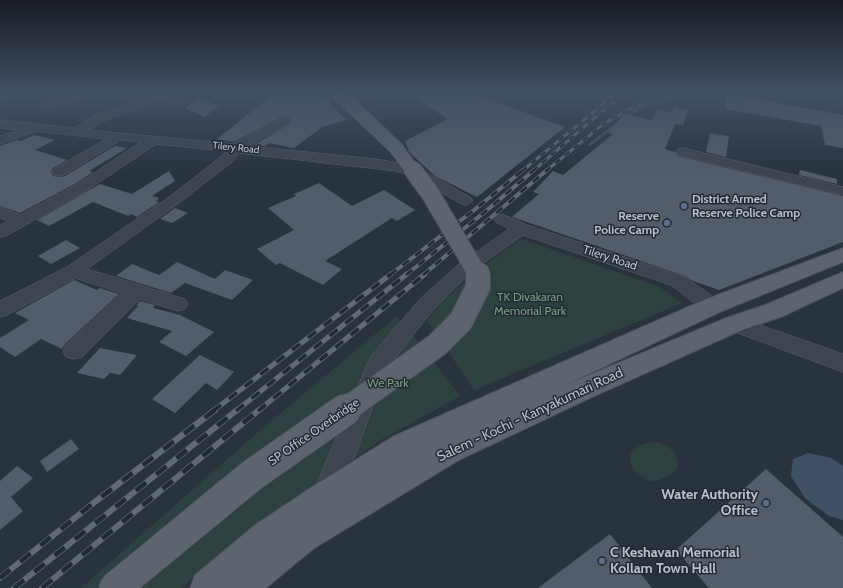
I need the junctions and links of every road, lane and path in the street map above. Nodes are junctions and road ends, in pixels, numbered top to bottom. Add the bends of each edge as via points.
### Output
1 (99, 118) edge
2 (365, 118) edge
3 (284, 120) dead end
4 (0, 124) edge
5 (38, 127) junction
6 (77, 132) junction
7 (119, 136) junction
8 (0, 140) edge
9 (153, 140) junction
10 (236, 148) junction
11 (683, 152) dead end
12 (59, 172) dead end
13 (843, 191) edge
14 (465, 200) dead end
15 (0, 212) edge
16 (502, 219) dead end
17 (21, 221) junction
18 (521, 229) junction
19 (0, 232) edge
20 (843, 255) edge
21 (73, 271) junction
22 (843, 280) edge
23 (135, 292) junction
24 (178, 304) dead end
25 (712, 306) junction
26 (0, 310) edge
27 (734, 324) junction
28 (74, 351) dead end
29 (843, 363) edge
30 (326, 496) junction
31 (115, 588) edge
32 (208, 588) edge
33 (238, 588) edge

1 - 6 street
2 - 31 main road, SP Office Overbridge, bridge via 396,148 430,193 478,273 478,287 461,320 437,345 251,476
3 - 10 street
4 - 5 street, Tilery Road
5 - 6 street, Tilery Road
5 - 8 street
6 - 7 street, Tilery Road
7 - 9 street, Tilery Road
7 - 12 street
9 - 10 street, Tilery Road
9 - 17 street via 81,188
10 - 14 street, Tilery Road via 399,167
10 - 21 street via 227,159 174,200
11 - 13 street
15 - 17 street
16 - 18 street, Tilery Road
17 - 19 street
18 - 25 street, Tilery Road via 678,281
18 - 30 street via 464,269 426,305 378,364
20 - 25 main road
21 - 23 street
21 - 26 street
22 - 27 main road, Salem - Kochi - Kanyakumari Road via 773,311
23 - 24 street
23 - 28 street
25 - 30 main road via 404,446
27 - 29 street
27 - 33 main road, Salem - Kochi - Kanyakumari Road via 449,450 301,537
30 - 32 main road via 267,538

